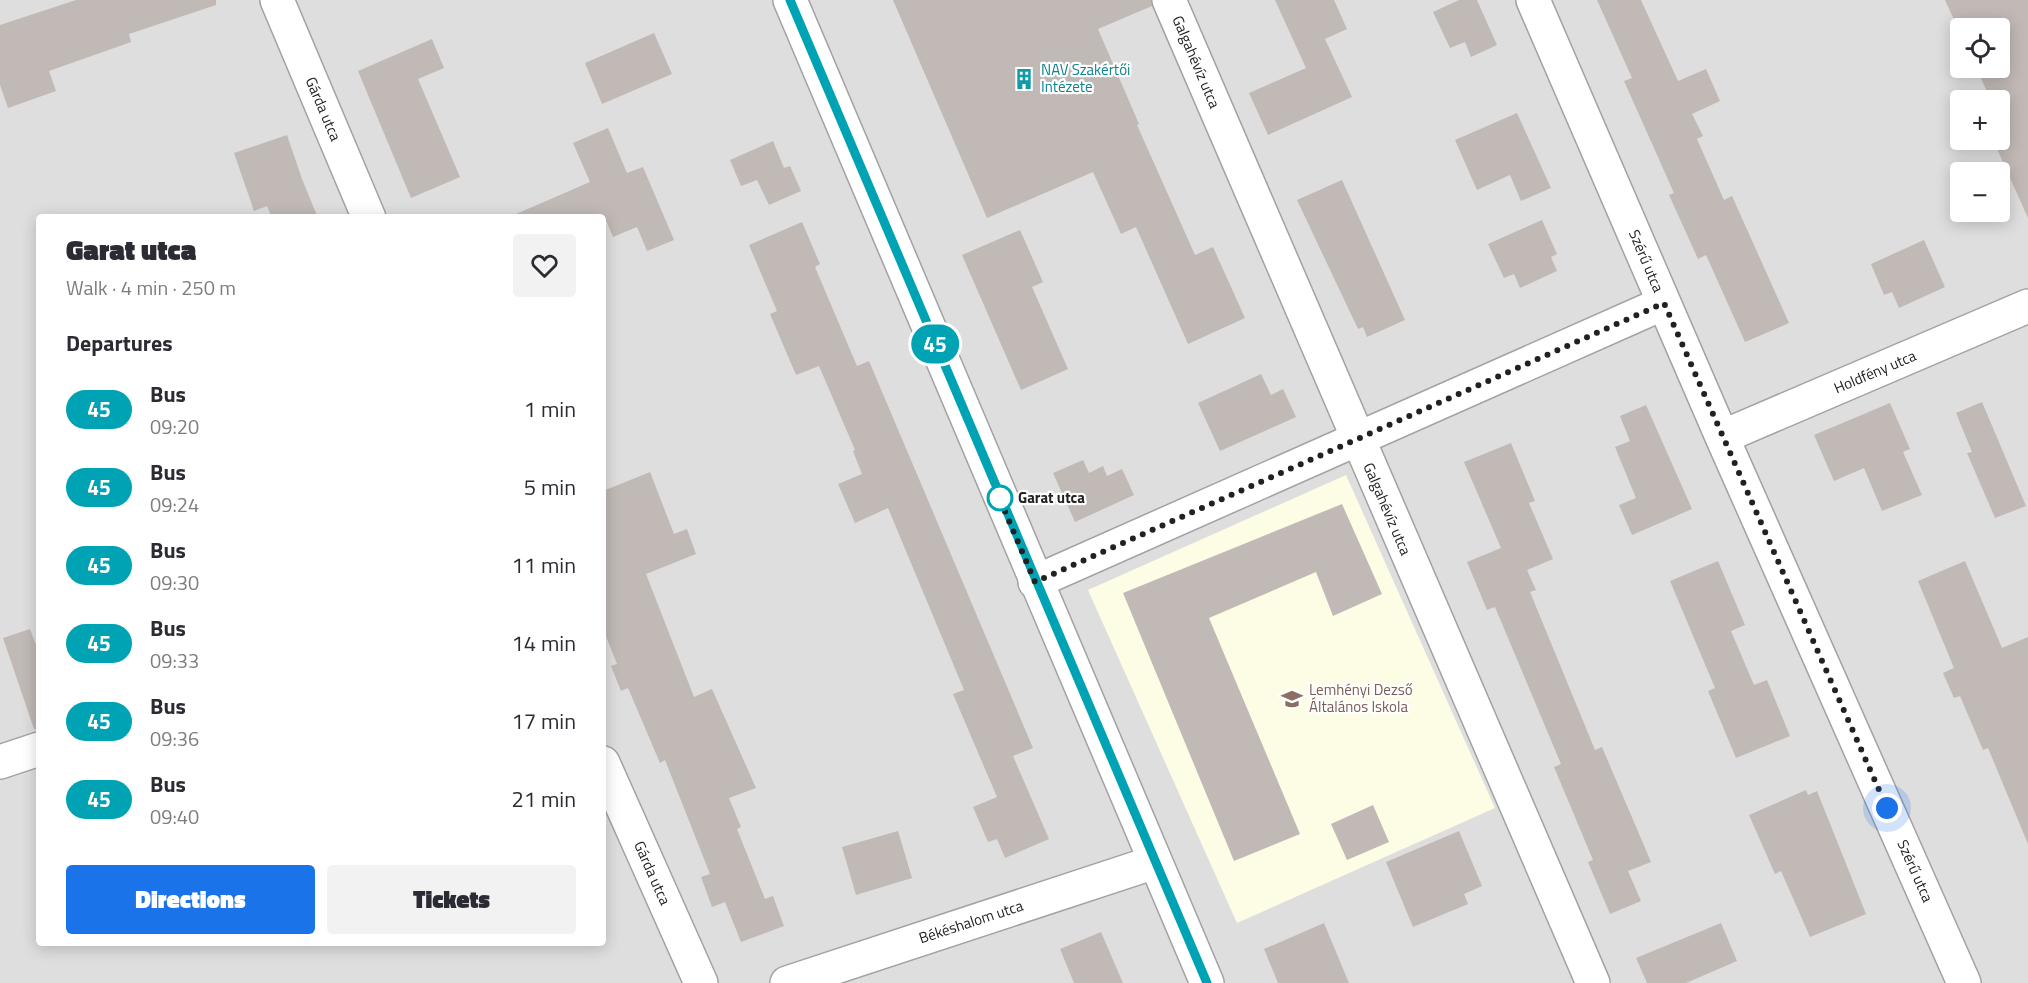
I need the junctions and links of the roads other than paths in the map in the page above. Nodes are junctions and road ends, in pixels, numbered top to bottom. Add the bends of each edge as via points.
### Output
1 (277, 0) edge
2 (789, 0) edge
3 (1169, 0) edge
4 (1533, 0) edge
5 (367, 214) edge
6 (1664, 303) junction
7 (2028, 306) edge
8 (1722, 437) junction
9 (1356, 438) junction
10 (1035, 582) junction
11 (36, 750) edge
12 (0, 762) edge
13 (606, 770) edge
14 (1155, 862) junction
15 (701, 983) edge
16 (788, 983) edge
17 (1207, 983) edge
18 (1593, 983) edge
19 (1964, 983) edge

1 - 5 street, Gárda utca
2 - 10 street
3 - 9 street, Galgahévíz utca
4 - 6 street, Szérű utca
6 - 8 street, Szérű utca
6 - 9 street
7 - 8 street, Holdfény utca
8 - 19 street, Szérű utca
9 - 10 street
9 - 18 street, Galgahévíz utca
10 - 14 street
11 - 12 street
13 - 15 street, Gárda utca
14 - 16 street, Békéshalom utca
14 - 17 street

